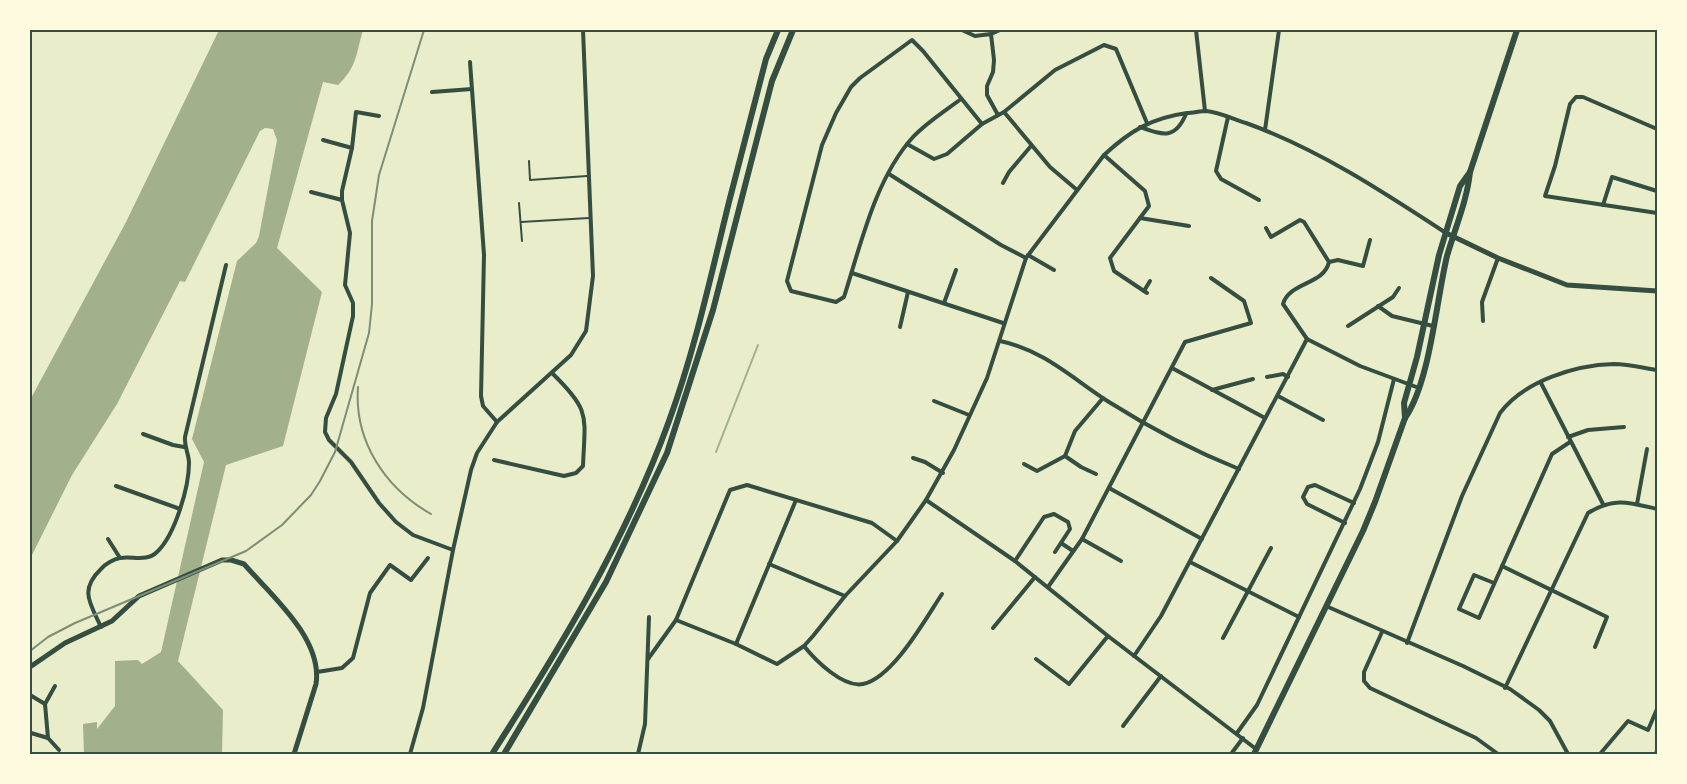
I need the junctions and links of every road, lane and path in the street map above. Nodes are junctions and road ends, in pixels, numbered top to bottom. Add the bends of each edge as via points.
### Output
1 (582, 30) edge
2 (778, 30) edge
3 (793, 30) edge
4 (962, 30) edge
5 (1000, 30) edge
6 (1196, 30) edge
7 (1279, 30) edge
8 (1517, 30) edge
9 (991, 34) junction
10 (470, 62) dead end
11 (472, 89) junction
12 (432, 92) dead end
13 (961, 99) junction
14 (1205, 111) junction
15 (1004, 112) junction
16 (1186, 114) junction
17 (998, 115) junction
18 (379, 116) dead end
19 (1228, 117) junction
20 (1147, 123) junction
21 (982, 124) junction
22 (1140, 127) junction
23 (1657, 129) edge
24 (1265, 130) junction
25 (323, 140) dead end
26 (907, 144) junction
27 (1031, 146) junction
28 (352, 148) junction
29 (1104, 155) junction
30 (529, 161) dead end
31 (1470, 172) junction
32 (889, 174) junction
33 (587, 176) junction
34 (1003, 183) dead end
35 (1077, 190) junction
36 (1657, 191) edge
37 (311, 192) dead end
38 (342, 200) junction
39 (1259, 200) dead end
40 (520, 203) dead end
41 (1603, 205) junction
42 (1657, 213) edge
43 (589, 218) junction
44 (1140, 218) junction
45 (521, 222) junction
46 (1189, 226) dead end
47 (1266, 228) dead end
48 (1446, 232) junction
49 (1453, 237) junction
50 (1370, 240) dead end
51 (522, 241) dead end
52 (1027, 256) junction
53 (1498, 258) junction
54 (1329, 262) junction
55 (226, 265) dead end
56 (956, 270) dead end
57 (1054, 270) dead end
58 (852, 273) junction
59 (1210, 278) dead end
60 (1150, 281) dead end
61 (1399, 288) dead end
62 (1657, 291) edge
63 (908, 292) junction
64 (944, 303) junction
65 (1378, 306) junction
66 (1483, 321) dead end
67 (1003, 323) junction
68 (1424, 324) junction
69 (1348, 326) dead end
70 (1433, 326) junction
71 (900, 327) dead end
72 (1307, 339) junction
73 (1000, 341) junction
74 (1172, 368) junction
75 (1657, 370) edge
76 (552, 373) junction
77 (1267, 377) dead end
78 (1288, 377) junction
79 (1253, 378) dead end
80 (1394, 379) junction
81 (1541, 383) junction
82 (1410, 385) junction
83 (1419, 388) junction
84 (1211, 390) junction
85 (1278, 396) junction
86 (1103, 398) junction
87 (934, 401) dead end
88 (969, 415) junction
89 (1265, 418) junction
90 (1405, 418) junction
91 (1323, 420) dead end
92 (498, 422) junction
93 (1144, 423) junction
94 (1624, 427) dead end
95 (143, 434) dead end
96 (1570, 439) junction
97 (184, 447) junction
98 (1646, 449) dead end
99 (1065, 456) junction
100 (913, 458) dead end
101 (494, 460) dead end
102 (1024, 464) dead end
103 (1238, 469) junction
104 (943, 473) junction
105 (1096, 474) dead end
106 (116, 486) dead end
107 (1109, 488) junction
108 (796, 500) junction
109 (926, 500) junction
110 (1354, 503) junction
111 (1603, 504) junction
112 (1637, 504) junction
113 (180, 509) junction
114 (1657, 509) edge
115 (1344, 523) junction
116 (108, 539) dead end
117 (1082, 539) junction
118 (1202, 539) junction
119 (896, 542) junction
120 (1061, 543) junction
121 (1271, 548) dead end
122 (453, 550) junction
123 (1073, 551) junction
124 (1055, 552) dead end
125 (120, 558) junction
126 (428, 558) dead end
127 (1015, 561) junction
128 (1121, 561) dead end
129 (1190, 562) junction
130 (769, 564) junction
131 (1502, 566) junction
132 (1035, 577) junction
133 (1494, 583) junction
134 (1048, 587) junction
135 (1552, 590) junction
136 (1249, 591) junction
137 (942, 594) dead end
138 (845, 596) junction
139 (1326, 606) junction
140 (649, 617) dead end
141 (1299, 617) junction
142 (676, 620) junction
143 (101, 627) junction
144 (993, 628) dead end
145 (1382, 632) junction
146 (1108, 636) junction
147 (1224, 638) dead end
148 (1407, 643) junction
149 (736, 644) junction
150 (804, 646) junction
151 (1595, 647) dead end
152 (1134, 656) junction
153 (648, 659) junction
154 (1036, 659) dead end
155 (30, 667) edge
156 (317, 672) junction
157 (1161, 676) junction
158 (56, 686) dead end
159 (1506, 688) junction
160 (30, 695) edge
161 (45, 704) junction
162 (1657, 709) edge
163 (1124, 726) dead end
164 (31, 733) edge
165 (1237, 733) junction
166 (48, 738) junction
167 (1243, 738) junction
168 (59, 750) dead end
169 (1255, 751) edge
170 (294, 754) edge
171 (410, 754) edge
172 (492, 754) edge
173 (504, 754) edge
174 (638, 754) edge
175 (1231, 754) edge
176 (1498, 754) edge
177 (1568, 754) edge
178 (1600, 754) edge

1 - 33 street
2 - 172 highway via 766,59 703,313 670,420 599,576
3 - 173 highway via 772,81 713,310 667,453 606,582
4 - 9 street via 975,36
5 - 9 street
6 - 14 street
7 - 24 street
8 - 31 highway
9 - 17 street via 994,60 987,95
10 - 11 street
11 - 12 street
11 - 92 street via 484,255 481,396 483,406
13 - 21 street
13 - 26 street via 924,126
13 - 58 street via 912,40 851,87 822,145 787,281 791,292 836,302 844,297
14 - 16 street
14 - 19 street
15 - 17 street
15 - 20 street via 1055,70 1104,45 1116,49
15 - 27 street
16 - 20 street
16 - 22 street via 1174,132 1163,135
17 - 21 street
18 - 28 street via 356,112
19 - 24 street
19 - 39 street via 1216,171 1221,179
20 - 22 street
21 - 26 street via 947,154 934,159
22 - 29 street
23 - 41 street via 1583,97 1573,100 1544,196
24 - 48 street via 1368,182
25 - 28 street
26 - 32 street
27 - 34 street
27 - 35 street
28 - 38 street
29 - 35 street
29 - 44 street via 1145,191 1149,206
30 - 33 lane via 530,180
31 - 48 highway via 1460,186
31 - 49 highway
32 - 52 street via 1001,245
32 - 58 street
33 - 43 street
35 - 52 street
36 - 41 street via 1612,177
37 - 38 street
38 - 122 street via 350,233 345,285 353,310 325,432 396,522 421,538
40 - 45 lane
41 - 42 street
43 - 45 lane
43 - 76 street via 593,276 586,331 571,355
44 - 46 street
44 - 60 street via 1110,258 1114,271 1146,292
45 - 51 lane
47 - 54 street via 1271,237 1300,220 1304,222
48 - 49 street
48 - 68 highway
49 - 53 street
49 - 70 highway
50 - 54 street via 1363,266 1338,260
52 - 57 street
52 - 67 street
53 - 62 street via 1567,285
53 - 66 street via 1482,302
54 - 72 street via 1324,273 1290,292 1283,304
55 - 97 street
56 - 64 street
58 - 63 street
59 - 74 street via 1244,301 1251,323 1185,342
61 - 65 street via 1393,297
63 - 64 street
63 - 71 street
64 - 67 street
65 - 68 street via 1392,316
65 - 69 street
67 - 73 street
68 - 70 street
68 - 82 highway
70 - 83 highway
72 - 78 street
72 - 80 street
73 - 86 street via 1041,355
73 - 88 street via 988,378
74 - 84 street
74 - 93 street
75 - 81 street via 1608,365 1570,370
76 - 92 street
76 - 101 street via 574,394 582,407 583,466 576,473 564,476
77 - 78 street via 1283,374
78 - 85 street
79 - 84 street
80 - 82 street
80 - 110 street via 1378,442
81 - 96 street
81 - 148 street via 1509,402 1500,413 1462,496
82 - 83 street
82 - 90 highway via 1404,403
83 - 90 highway
84 - 89 street
85 - 89 street
85 - 91 street
86 - 93 street
86 - 99 street via 1076,430
87 - 88 street
88 - 104 street
89 - 103 street
90 - 139 highway via 1375,502
92 - 122 street via 476,453 470,470
93 - 103 street
93 - 107 street
94 - 96 street via 1588,430
95 - 97 street
96 - 111 street
96 - 131 street via 1552,454
97 - 113 street via 189,461
98 - 112 street
99 - 102 street via 1037,471
99 - 105 street
100 - 104 street
103 - 118 street
104 - 109 street
106 - 113 street
107 - 117 street
107 - 118 street
108 - 119 street via 872,523
108 - 130 street
108 - 142 street via 747,485 730,490
109 - 119 street
109 - 127 street
110 - 115 street
110 - 115 street via 1315,485 1308,487 1303,498 1307,504
111 - 112 street via 1617,501
111 - 135 street via 1588,514
112 - 114 street
113 - 125 street via 158,552 152,556
115 - 141 street
116 - 125 street
117 - 123 street
117 - 128 street
118 - 129 street
119 - 138 street
120 - 123 street
120 - 124 street
120 - 127 street via 1070,529 1068,522 1054,514 1044,517
121 - 136 street
122 - 171 street via 423,708
123 - 134 street
125 - 143 street via 104,566 90,579 87,589
126 - 156 street via 411,580 390,565 370,593 353,658 342,668
127 - 132 street
129 - 136 street
129 - 152 street via 1161,616
130 - 138 street
130 - 149 street
131 - 133 street
131 - 135 street
132 - 134 street
132 - 144 street
133 - 133 street via 1479,618 1459,609 1474,575
134 - 146 street
135 - 151 street via 1607,617
135 - 159 street
136 - 141 street
136 - 147 street
137 - 150 street via 910,644 879,678 861,684 835,676
138 - 150 street
139 - 145 street
139 - 169 highway
140 - 153 street
141 - 165 street via 1257,705
142 - 149 street
142 - 153 street
143 - 155 street via 65,643
143 - 156 street via 122,614 139,596 227,559 244,564 305,635 313,651
145 - 148 street
145 - 176 street via 1364,672 1364,682 1370,688 1476,738
146 - 152 street
146 - 154 street via 1069,684
148 - 159 street
149 - 150 street via 777,664
152 - 157 street
153 - 174 street via 645,724
156 - 170 street via 314,696
157 - 163 street
157 - 165 street
158 - 161 street
159 - 177 street via 1539,710 1557,731
160 - 161 street
161 - 166 street
162 - 178 street via 1648,730 1628,721
164 - 166 street
165 - 167 street
166 - 168 street
167 - 169 street
167 - 175 street

